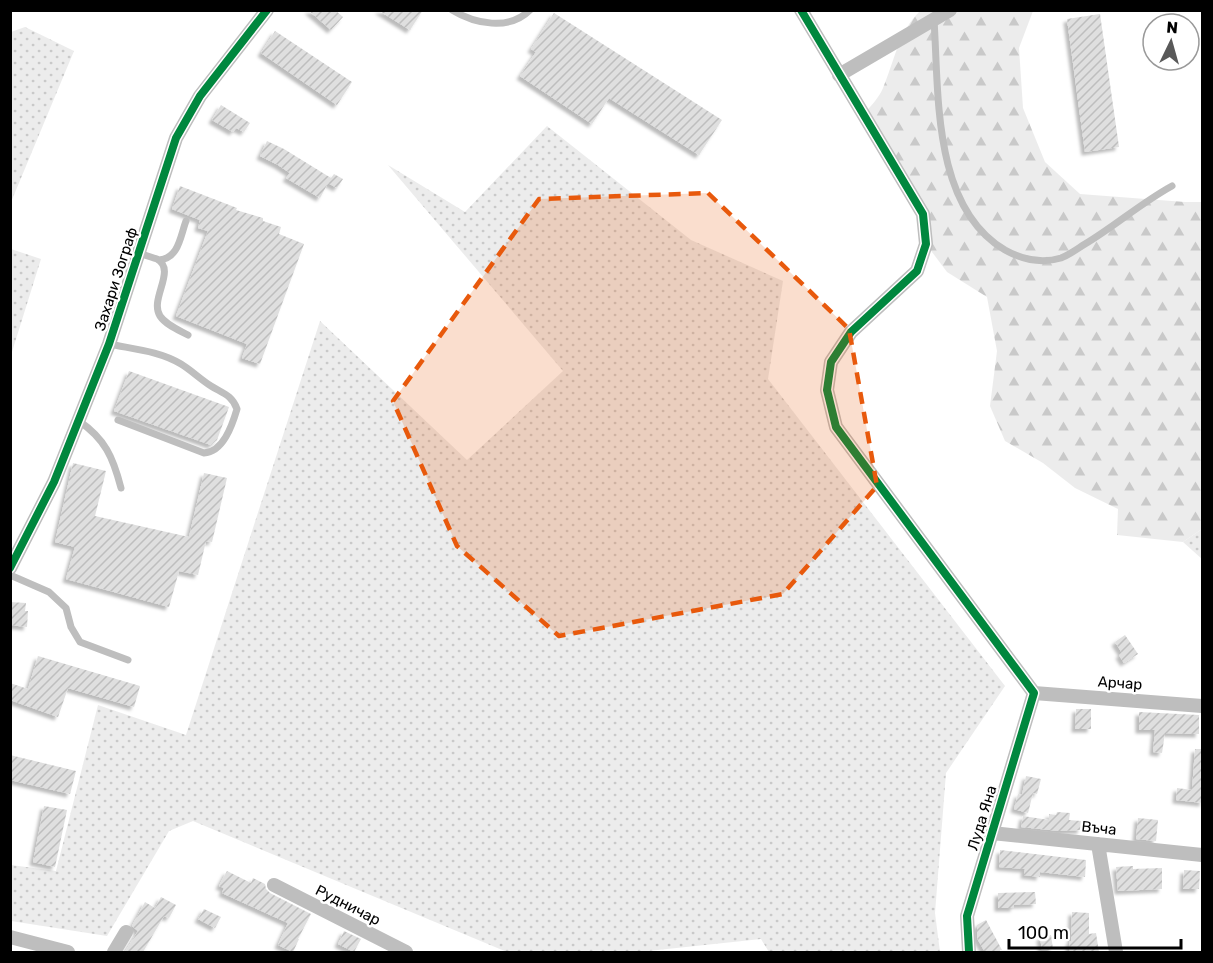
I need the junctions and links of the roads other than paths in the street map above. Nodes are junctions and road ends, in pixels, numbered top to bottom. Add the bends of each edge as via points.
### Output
1 (267, 10) edge
2 (452, 10) edge
3 (530, 10) edge
4 (801, 10) edge
5 (950, 10) edge
6 (934, 20) junction
7 (839, 75) junction
8 (1172, 186) dead end
9 (186, 220) dead end
10 (139, 253) junction
11 (159, 260) junction
12 (188, 335) dead end
13 (109, 344) junction
14 (118, 420) dead end
15 (79, 421) junction
16 (121, 488) dead end
17 (10, 568) edge
18 (10, 574) edge
19 (128, 660) dead end
20 (1034, 693) junction
21 (1203, 706) edge
22 (992, 833) junction
23 (1098, 844) junction
24 (1203, 855) edge
25 (274, 885) dead end
26 (126, 932) dead end
27 (10, 937) edge
28 (376, 946) edge
29 (68, 952) edge
30 (114, 952) edge
31 (406, 952) edge
32 (969, 952) edge
33 (1116, 952) edge

1 - 10 street, Захари Зограф via 200,96 176,138
2 - 3 lane via 466,19 504,23
4 - 7 street
5 - 6 street
6 - 7 street
6 - 8 lane via 942,143 956,190 975,225 997,245 1017,257 1044,262 1064,257
7 - 20 street via 923,214 926,244 916,271 851,332 831,362 827,390 836,427
9 - 11 lane via 175,254
10 - 11 lane
10 - 13 street, Захари Зограф
11 - 12 lane via 165,277 157,300 159,314
13 - 14 lane via 180,363 227,394 237,409 212,453
13 - 15 street, Захари Зограф
15 - 16 lane via 105,445
15 - 17 street, Захари Зограф via 54,482
18 - 19 lane via 49,592 66,608 80,642
20 - 21 street, Арчар
20 - 22 street, Луда Яна
22 - 23 street, Въча
22 - 32 street, Луда Яна via 967,916
23 - 24 street, Въча
23 - 33 street
25 - 28 street, Рудничар
26 - 30 street
27 - 29 street
28 - 31 street, Рудничар

